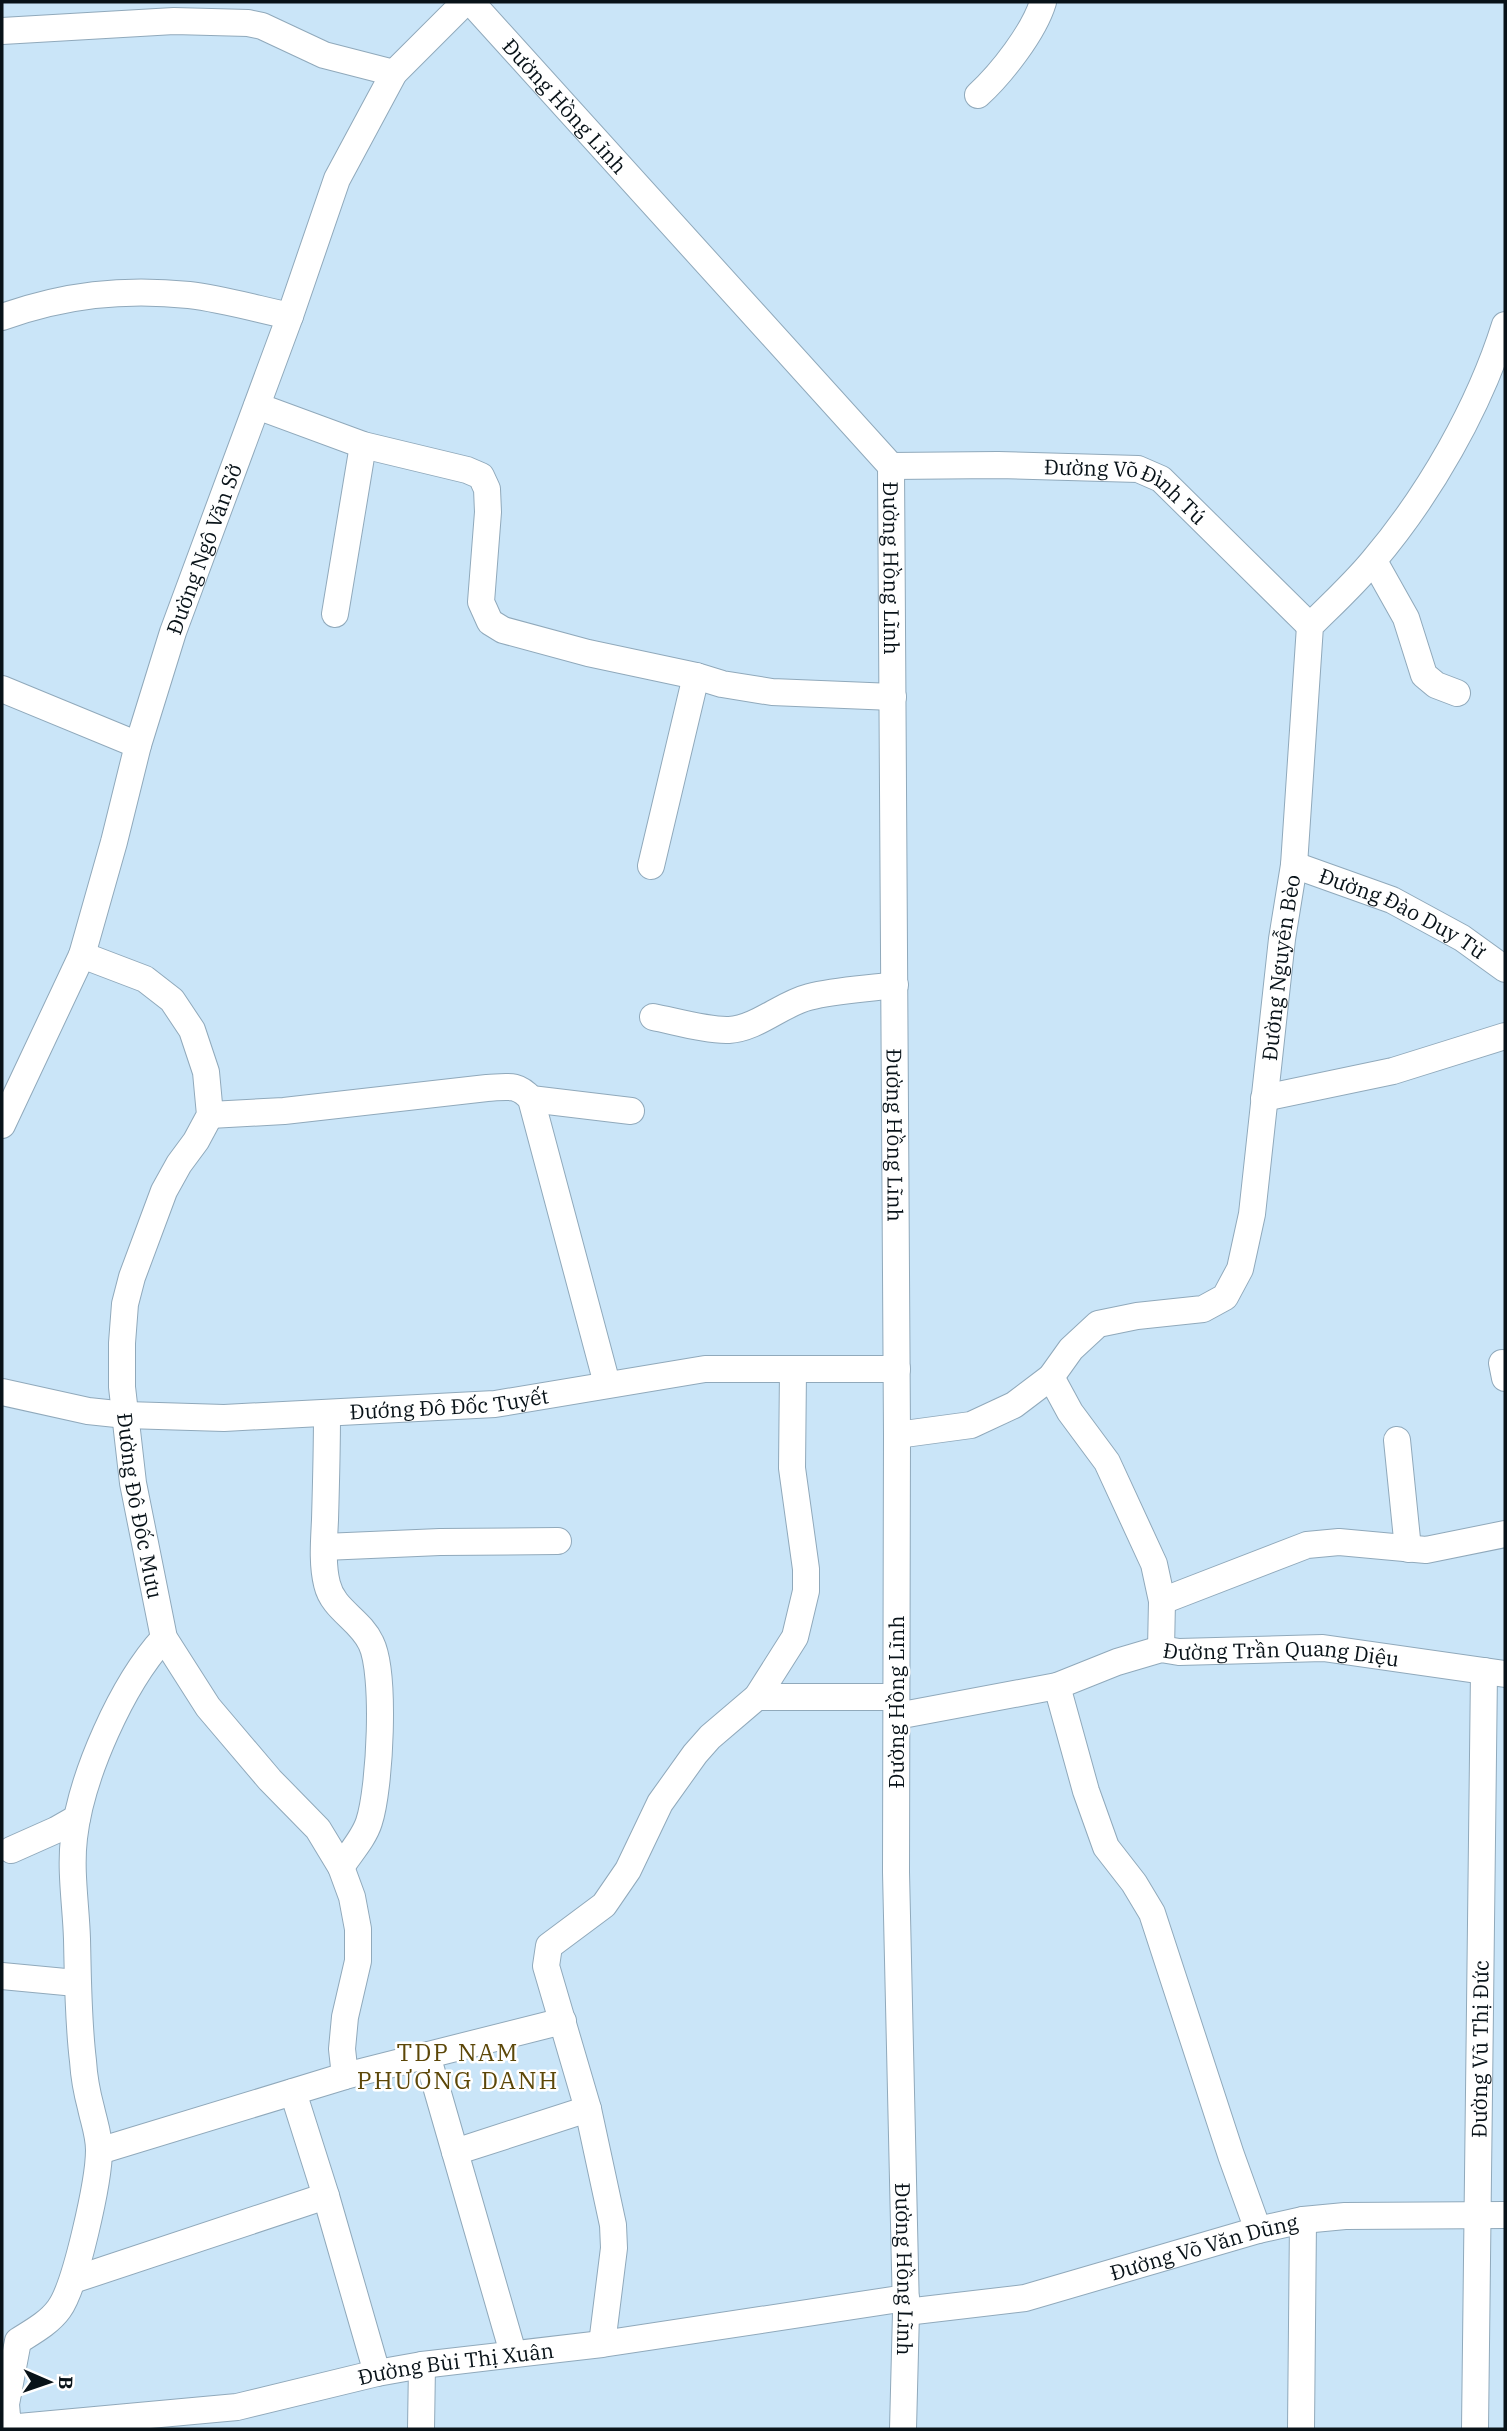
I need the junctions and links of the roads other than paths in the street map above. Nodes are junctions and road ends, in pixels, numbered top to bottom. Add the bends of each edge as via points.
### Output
1 (466, 2) edge
2 (471, 2) edge
3 (1043, 2) edge
4 (174, 11) edge
5 (2, 31) edge
6 (394, 73) junction
7 (978, 95) dead end
8 (290, 316) junction
9 (2, 317) edge
10 (1505, 325) edge
11 (257, 406) junction
12 (363, 445) junction
13 (891, 466) junction
14 (1374, 561) junction
15 (335, 614) dead end
16 (1310, 626) junction
17 (696, 676) junction
18 (2, 689) edge
19 (1457, 693) dead end
20 (893, 696) junction
21 (138, 744) junction
22 (1294, 865) junction
23 (651, 866) dead end
24 (82, 955) junction
25 (1505, 969) edge
26 (895, 985) junction
27 (653, 1017) dead end
28 (1505, 1036) edge
29 (531, 1098) junction
30 (1264, 1098) junction
31 (631, 1111) dead end
32 (210, 1115) junction
33 (2, 1125) edge
34 (897, 1369) junction
35 (793, 1370) junction
36 (1051, 1377) junction
37 (607, 1384) junction
38 (2, 1392) edge
39 (327, 1413) junction
40 (126, 1415) junction
41 (897, 1436) junction
42 (1397, 1440) dead end
43 (1505, 1534) edge
44 (558, 1541) dead end
45 (324, 1547) junction
46 (1408, 1549) junction
47 (1162, 1601) junction
48 (164, 1637) junction
49 (1161, 1649) junction
50 (1495, 1672) edge
51 (1057, 1686) junction
52 (758, 1697) junction
53 (896, 1706) junction
54 (77, 1818) junction
55 (11, 1850) dead end
56 (341, 1867) junction
57 (2, 1976) edge
58 (76, 1983) junction
59 (563, 2021) junction
60 (427, 2055) junction
61 (345, 2076) junction
62 (293, 2092) junction
63 (588, 2109) junction
64 (99, 2151) junction
65 (454, 2152) junction
66 (326, 2196) junction
67 (1478, 2215) junction
68 (1505, 2216) edge
69 (1303, 2220) junction
70 (1258, 2230) junction
71 (73, 2280) junction
72 (906, 2305) junction
73 (10, 2338) edge
74 (602, 2344) junction
75 (513, 2353) junction
76 (422, 2365) junction
77 (377, 2372) junction
78 (6, 2428) edge
79 (421, 2429) edge
80 (903, 2429) edge
81 (1301, 2429) edge
82 (1475, 2429) edge

1 - 6 street, Đường Ngô Văn Sở
2 - 13 street, Đường Hồng Lĩnh
3 - 7 street via 1006,66
4 - 5 street
4 - 6 street via 262,26 324,55
6 - 8 street, Đường Ngô Văn Sở via 337,179
8 - 9 street via 191,295 112,293 71,297
8 - 11 street, Đường Ngô Văn Sở
10 - 14 street via 1475,401 1447,453
11 - 12 street
11 - 21 street, Đường Ngô Văn Sở via 173,632
12 - 15 street
12 - 17 street via 481,476 488,512 481,602 490,622 503,630 588,653
13 - 16 street, Đường Võ Đình Tú via 1138,469 1161,479
13 - 20 street, Đường Hồng Lĩnh
14 - 16 street
14 - 19 street via 1400,604 1424,675
16 - 22 street, Đường Nguyễn Bèo
17 - 20 street via 772,692
17 - 23 street
18 - 21 street
20 - 26 street, Đường Hồng Lĩnh
21 - 24 street, Đường Ngô Văn Sở
22 - 25 street, Đường Đào Duy Từ via 1392,900 1462,938
22 - 30 street, Đường Nguyễn Bèo
24 - 32 street via 145,979 172,1000 192,1030 206,1072
24 - 33 street, Đường Ngô Văn Sở
26 - 27 street via 809,997 726,1030
26 - 34 street, Đường Hồng Lĩnh
28 - 30 street via 1393,1071
29 - 31 street
29 - 32 street via 522,1089 499,1087
29 - 37 street
30 - 36 street, Đường Nguyễn Bèo via 1252,1214 1240,1269 1225,1297 1203,1309 1098,1324 1071,1349
32 - 40 street, Đường Đô Đốc Mưu via 164,1191 132,1277 122,1343
34 - 35 street, Đướng Đô Đốc Tuyết
34 - 41 street, Đường Hồng Lĩnh
35 - 37 street, Đướng Đô Đốc Tuyết via 705,1369
35 - 52 street via 792,1468 806,1591 795,1637
36 - 41 street, Đường Nguyễn Bèo via 1014,1405 971,1425
36 - 47 street via 1107,1462 1154,1564
37 - 39 street, Đướng Đô Đốc Tuyết via 495,1404
38 - 40 street, Đướng Đô Đốc Tuyết
39 - 40 street, Đướng Đô Đốc Tuyết via 224,1418
39 - 45 street
40 - 48 street, Đường Đô Đốc Mưu via 144,1548
41 - 53 street, Đường Hồng Lĩnh
42 - 46 street
43 - 46 street via 1440,1548
44 - 45 street
45 - 56 street via 327,1585 334,1603 367,1634 380,1671 374,1802 368,1825
46 - 47 street via 1316,1543
47 - 49 street
48 - 54 street via 149,1654 114,1718 82,1791
48 - 56 street, Đường Đô Đốc Mưu via 208,1707 318,1829
49 - 50 street, Đường Trần Quang Diệu via 1323,1648
49 - 51 street, Đường Trần Quang Diệu
50 - 67 street, Đường Vũ Thị Đức
51 - 53 street, Đường Trần Quang Diệu
51 - 70 street via 1106,1847 1152,1913
52 - 53 street, Đường Trần Quang Diệu
52 - 59 street via 695,1754 660,1803 628,1870 604,1905 549,1946 546,1966
53 - 72 street, Đường Hồng Lĩnh
54 - 55 street
54 - 58 street
56 - 61 street, Đường Đô Đốc Mưu via 358,1929 358,1961 343,2038
57 - 58 street
58 - 64 street via 85,2081
59 - 60 street
59 - 63 street
60 - 61 street
60 - 65 street
61 - 62 street
62 - 64 street
62 - 66 street
63 - 65 street
63 - 74 street via 613,2225
64 - 71 street
65 - 75 street
66 - 71 street
66 - 77 street
67 - 68 street, Đường Võ Văn Dũng
67 - 69 street, Đường Võ Văn Dũng
67 - 82 street, Đường Vũ Thị Đức
69 - 70 street, Đường Võ Văn Dũng
69 - 81 street
70 - 72 street, Đường Võ Văn Dũng via 1025,2298
71 - 73 street via 50,2320
72 - 74 street, Đường Bùi Thị Xuân
72 - 80 street, Đường Hồng Lĩnh
73 - 78 street
74 - 75 street, Đường Bùi Thị Xuân
75 - 76 street, Đường Bùi Thị Xuân
76 - 77 street, Đường Bùi Thị Xuân
76 - 79 street
77 - 78 street, Đường Bùi Thị Xuân via 237,2407

